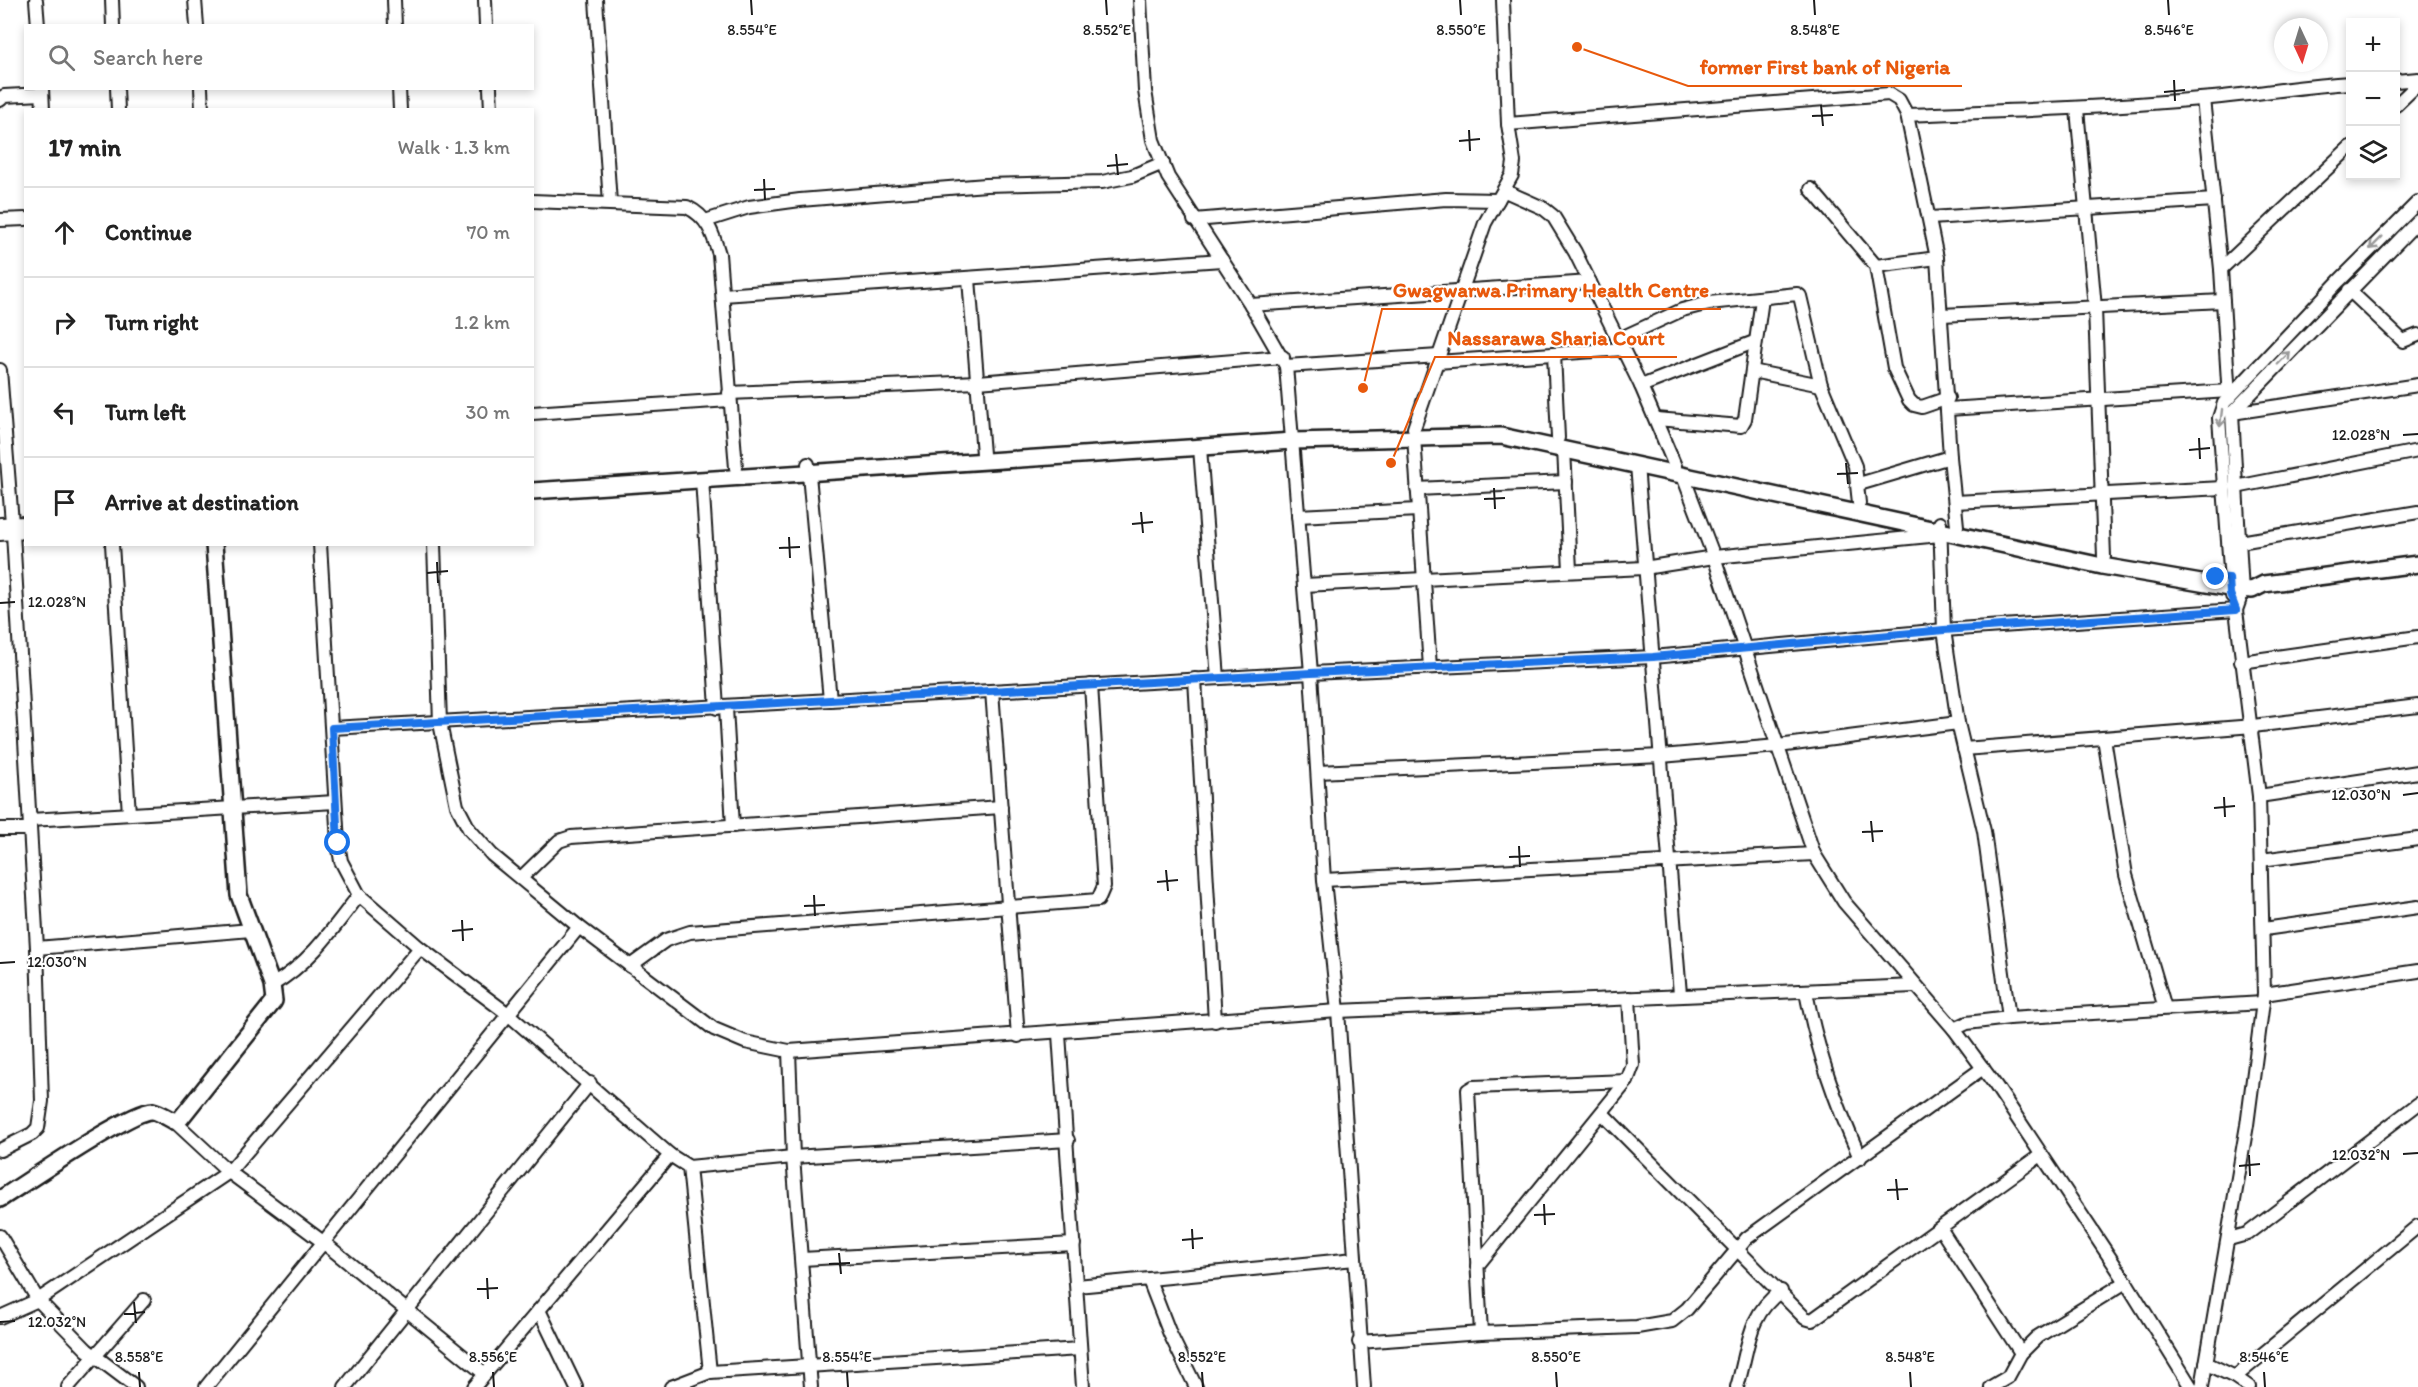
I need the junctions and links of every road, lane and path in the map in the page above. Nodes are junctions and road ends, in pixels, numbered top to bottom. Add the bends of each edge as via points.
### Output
1 (36, 0) edge
2 (112, 0) edge
3 (195, 0) edge
4 (394, 0) edge
5 (484, 0) edge
6 (596, 0) edge
7 (1140, 0) edge
8 (1503, 0) edge
9 (38, 24) edge
10 (113, 24) edge
11 (197, 24) edge
12 (395, 24) edge
13 (486, 24) edge
14 (2400, 81) edge
15 (2418, 82) edge
16 (2346, 83) edge
17 (117, 90) edge
18 (201, 90) edge
19 (399, 90) edge
20 (490, 90) edge
21 (42, 91) edge
22 (2203, 99) junction
23 (0, 100) edge
24 (2400, 101) edge
25 (43, 108) edge
26 (118, 108) edge
27 (202, 108) edge
28 (400, 108) edge
29 (491, 108) edge
30 (2077, 109) junction
31 (1907, 115) junction
32 (1508, 124) junction
33 (2346, 151) edge
34 (1163, 163) junction
35 (1811, 189) dead end
36 (1502, 195) junction
37 (2214, 200) junction
38 (534, 201) edge
39 (2418, 202) edge
40 (610, 203) junction
41 (2087, 210) junction
42 (1930, 218) junction
43 (24, 219) edge
44 (0, 220) edge
45 (1194, 220) junction
46 (705, 221) junction
47 (2418, 221) edge
48 (1937, 258) junction
49 (1222, 260) junction
50 (1876, 266) junction
51 (2221, 269) junction
52 (969, 279) junction
53 (1590, 282) junction
54 (1460, 290) junction
55 (2349, 290) junction
56 (723, 295) junction
57 (1762, 299) junction
58 (2223, 301) junction
59 (1251, 305) junction
60 (2095, 308) junction
61 (1941, 315) junction
62 (2418, 335) edge
63 (1754, 342) junction
64 (1621, 344) junction
65 (1554, 354) junction
66 (1438, 359) junction
67 (1285, 361) junction
68 (0, 370) edge
69 (1752, 371) junction
70 (978, 382) junction
71 (1821, 385) junction
72 (2418, 385) edge
73 (1641, 386) junction
74 (2229, 394) junction
75 (729, 397) junction
76 (2097, 400) junction
77 (1948, 404) junction
78 (534, 413) edge
79 (2232, 413) junction
80 (1656, 419) junction
81 (1414, 433) junction
82 (1293, 437) junction
83 (1561, 443) junction
84 (1200, 448) junction
85 (2418, 451) edge
86 (982, 454) junction
87 (1950, 457) junction
88 (1637, 465) junction
89 (736, 468) junction
90 (809, 469) junction
91 (1679, 471) junction
92 (702, 479) junction
93 (534, 481) edge
94 (1566, 482) junction
95 (1859, 484) junction
96 (2229, 487) junction
97 (1417, 489) junction
98 (534, 491) edge
99 (2101, 495) junction
100 (1955, 502) junction
101 (1859, 503) junction
102 (1418, 510) junction
103 (2418, 512) edge
104 (1298, 516) junction
105 (1957, 526) junction
106 (13, 528) edge
107 (1940, 530) junction
108 (0, 534) edge
109 (2240, 542) junction
110 (112, 546) edge
111 (214, 546) edge
112 (320, 546) edge
113 (434, 546) edge
114 (1714, 557) junction
115 (2104, 558) junction
116 (2418, 564) edge
117 (1644, 568) junction
118 (1570, 570) junction
119 (1423, 579) junction
120 (2235, 584) junction
121 (1304, 585) junction
122 (2236, 608) junction
123 (1944, 630) junction
124 (2418, 637) edge
125 (1745, 649) junction
126 (1653, 657) junction
127 (2241, 662) junction
128 (1430, 667) junction
129 (1311, 673) junction
130 (1218, 678) junction
131 (1196, 680) junction
132 (1091, 685) junction
133 (992, 691) junction
134 (830, 700) junction
135 (2418, 706) edge
136 (722, 708) junction
137 (440, 723) junction
138 (1958, 723) junction
139 (2253, 726) junction
140 (332, 728) junction
141 (2104, 738) junction
142 (1778, 746) junction
143 (1964, 750) junction
144 (1661, 756) junction
145 (1318, 772) junction
146 (2418, 772) edge
147 (2259, 796) junction
148 (335, 802) junction
149 (233, 807) junction
150 (1000, 807) junction
151 (129, 814) junction
152 (30, 824) junction
153 (733, 826) junction
154 (0, 829) edge
155 (2418, 839) edge
156 (1814, 854) junction
157 (2261, 860) junction
158 (1670, 862) junction
159 (522, 878) junction
160 (1324, 880) junction
161 (359, 895) junction
162 (2418, 907) edge
163 (1008, 909) junction
164 (579, 927) junction
165 (2264, 929) junction
166 (251, 930) junction
167 (37, 948) junction
168 (420, 948) junction
169 (630, 966) junction
170 (2418, 971) edge
171 (272, 985) junction
172 (1914, 986) junction
173 (1806, 992) junction
174 (1680, 994) junction
175 (1629, 998) junction
176 (2263, 998) junction
177 (2165, 1008) junction
178 (1338, 1011) junction
179 (508, 1014) junction
180 (2009, 1018) junction
181 (1215, 1021) junction
182 (1954, 1029) junction
183 (1059, 1034) junction
184 (1018, 1036) junction
185 (789, 1051) junction
186 (1983, 1068) junction
187 (1628, 1081) junction
188 (590, 1083) junction
189 (2416, 1110) edge
190 (1602, 1113) junction
191 (174, 1121) junction
192 (1068, 1140) junction
193 (0, 1150) edge
194 (670, 1155) junction
195 (2041, 1155) junction
196 (793, 1157) junction
197 (1860, 1158) junction
198 (689, 1167) junction
199 (229, 1172) junction
200 (0, 1198) edge
201 (2418, 1226) edge
202 (1940, 1228) junction
203 (0, 1236) edge
204 (2229, 1239) junction
205 (323, 1242) junction
206 (1074, 1244) junction
207 (1738, 1248) junction
208 (1355, 1258) junction
209 (802, 1259) junction
210 (1477, 1266) junction
211 (1149, 1281) junction
212 (2126, 1282) junction
213 (1077, 1286) junction
214 (1781, 1291) junction
215 (38, 1300) junction
216 (144, 1300) dead end
217 (406, 1310) junction
218 (539, 1310) junction
219 (0, 1317) edge
220 (1481, 1333) junction
221 (1359, 1342) junction
222 (1080, 1349) junction
223 (2021, 1353) junction
224 (94, 1356) junction
225 (2206, 1363) junction
226 (808, 1367) junction
227 (710, 1372) junction
228 (485, 1374) junction
229 (2235, 1377) junction
230 (68, 1387) edge
231 (136, 1387) edge
232 (206, 1387) edge
233 (345, 1387) edge
234 (474, 1387) edge
235 (576, 1387) edge
236 (670, 1387) edge
237 (811, 1387) edge
238 (1083, 1387) edge
239 (1196, 1387) edge
240 (1364, 1387) edge
241 (1737, 1387) edge
242 (1991, 1387) edge
243 (2192, 1387) edge
244 (2202, 1387) edge
245 (2249, 1387) edge

1 - 9 street
2 - 10 street
3 - 11 street
4 - 12 street
5 - 13 street
6 - 40 street
7 - 34 street via 1145,91 1153,140
8 - 32 street
14 - 15 street
15 - 24 street
16 - 22 street
17 - 26 street
18 - 27 street
19 - 28 street
20 - 29 street
21 - 23 street via 4,96
21 - 25 street
22 - 30 street
22 - 37 street
30 - 31 street
30 - 41 street
31 - 32 street via 1899,100 1888,94
31 - 42 street
32 - 36 street via 1514,162
33 - 51 street
34 - 45 street
34 - 46 street via 1132,176 1102,182 986,185 800,200 750,207
35 - 50 street
36 - 45 street
36 - 53 street via 1543,208 1553,216
36 - 54 street via 1485,224
37 - 41 street
37 - 51 street
38 - 40 street
39 -> 74 street
40 - 46 street via 687,207
41 - 42 street
41 - 60 street
42 - 48 street
43 - 44 street
45 - 49 street
46 - 56 street via 713,232 719,254
47 - 55 street
48 - 50 street
48 - 61 street
49 - 52 street
49 - 59 street
50 - 77 street via 1894,368 1909,400 1922,407
51 - 58 street
52 - 56 street
52 - 70 street
53 - 54 street
53 - 64 street
54 - 59 street
54 - 66 street
55 - 62 street via 2403,341
79 -> 55 street
56 - 75 street
57 - 63 street
57 - 64 street via 1708,303 1682,310
57 - 71 street via 1794,292 1800,296
58 - 60 street
58 - 74 street
59 - 67 street
60 - 61 street
60 - 76 street
61 - 77 street
63 - 69 street
63 - 73 street
64 - 65 street
64 - 73 street
65 - 66 street
65 - 83 street
66 - 67 street
66 - 81 street
67 - 70 street
67 - 82 street
68 - 106 street
69 - 71 street
69 - 80 street via 1741,426
70 - 75 street
70 - 86 street
71 - 95 street
72 - 79 street
73 - 80 street
74 - 76 street
74 -> 96 street via 2219,418
75 - 78 street
75 - 89 street
76 - 77 street
76 - 99 street
77 - 87 street
79 - 96 street
80 - 91 street
81 - 82 street
81 - 83 street via 1502,427
81 - 97 street
82 - 84 street
82 - 86 street
82 - 104 street
83 - 88 street
83 - 91 street
83 - 94 street
84 - 90 street
84 - 130 street
85 - 96 street
86 - 90 street
87 - 95 street
87 - 100 street
88 - 91 street
88 - 117 street
89 - 90 street
89 - 93 street
90 - 92 street
90 - 134 street
91 - 101 street
91 - 107 street
91 - 114 street
92 - 98 street
92 - 136 street
94 - 97 street
94 - 118 street
95 - 101 street
96 - 99 street
96 - 109 street
96 - 120 street
97 - 102 street
99 - 100 street
99 - 115 street
100 - 105 street
101 - 107 street
102 - 104 street
102 - 119 street
103 - 109 street
104 - 121 street
105 - 107 street
105 - 115 street
106 - 108 street
106 - 152 street
107 - 114 street
107 - 120 street via 2102,566
107 - 123 street
109 - 120 street
110 - 151 street
111 - 149 street
112 - 140 street
113 - 137 street
114 - 117 street
114 - 125 street
115 - 120 street
116 - 120 street via 2264,584
117 - 118 street
117 - 126 street
118 - 119 street
119 - 121 street
119 - 128 street
120 - 122 street
121 - 129 street
122 - 123 street
122 - 127 street
123 - 125 street
123 - 138 street
124 - 127 street
125 - 126 street
125 - 142 street
126 - 128 street
126 - 144 street
127 - 139 street
128 - 129 street
129 - 130 street
129 - 145 street
130 - 131 street
131 - 132 street
131 - 181 street
132 - 133 street
132 - 163 street via 1103,892 1091,902
133 - 134 street
133 - 150 street
134 - 136 street
135 - 139 street
136 - 137 street
136 - 153 street
137 - 140 street
137 - 159 street via 462,818 492,855
138 - 142 street
138 - 143 street
139 - 141 street
139 - 147 street
140 - 148 street
141 - 143 street
141 - 177 street via 2126,874
142 - 144 street
142 - 156 street
143 - 180 street via 1984,831
144 - 145 street
144 - 158 street
145 - 160 street
146 - 147 street
147 - 157 street
148 - 149 street
148 - 161 street via 341,861
149 - 151 street
149 - 166 street via 239,895
150 - 153 street
150 - 163 street
151 - 152 street
152 - 154 street
152 - 167 street
153 - 159 street via 572,837 559,841
155 - 157 street
156 - 158 street
156 - 172 street via 1844,902
157 - 165 street
158 - 160 street
158 - 174 street
159 - 164 street
160 - 178 street
161 - 168 street
161 - 171 street via 306,960
162 - 165 street
163 - 169 street via 690,932 666,940
163 - 184 street
164 - 169 street
164 - 179 street
165 - 176 street
166 - 167 street
166 - 171 street
167 - 193 street via 40,1121 32,1134
168 - 179 street
168 - 199 street
169 - 185 street via 714,1029 745,1042
170 - 176 street
171 - 191 street via 272,1004 181,1118
172 - 173 street
172 - 182 street
173 - 174 street
173 - 197 street via 1816,1045
174 - 175 street
175 - 178 street
175 - 187 street via 1633,1065
176 - 177 street
176 - 204 street
177 - 180 street
178 - 181 street
178 - 208 street
179 - 188 street
179 - 205 street
180 - 182 street via 1967,1023
181 - 183 street
182 - 186 street
183 - 184 street
183 - 192 street
184 - 185 street
185 - 196 street
186 - 195 street
186 - 197 street
187 - 190 street
187 - 210 street via 1468,1090
188 - 194 street
188 - 217 street
189 - 204 street via 2247,1234
190 - 207 street
190 - 210 street
191 - 199 street
191 - 200 street via 154,1111 145,1112
192 - 196 street
192 - 206 street
194 - 198 street
194 - 218 street
195 - 202 street
195 - 212 street
196 - 198 street
196 - 209 street
197 - 207 street
198 - 227 street
199 - 205 street
199 - 215 street
201 - 229 street
202 - 214 street via 1812,1320 1805,1318
202 - 223 street
203 - 215 street
204 - 225 street
205 - 217 street
205 - 232 street
206 - 209 street
206 - 213 street
207 - 214 street
207 - 220 street via 1688,1309 1672,1321
208 - 211 street
208 - 221 street
209 - 226 street
210 - 220 street
211 - 213 street
211 - 239 street
212 - 223 street via 2051,1327
212 - 243 street
213 - 222 street
214 - 241 street via 1768,1300 1753,1321
215 - 219 street
215 - 224 street
216 - 224 street
217 - 228 street
217 - 233 street
218 - 228 street
218 - 235 street
220 - 221 street
221 - 240 street
222 - 226 street
222 - 238 street
223 - 242 street via 2008,1377
224 - 230 street
224 - 231 street
225 - 229 street
225 - 244 street
226 - 227 street
226 - 237 street
227 - 236 street
228 - 234 street
229 - 245 street

